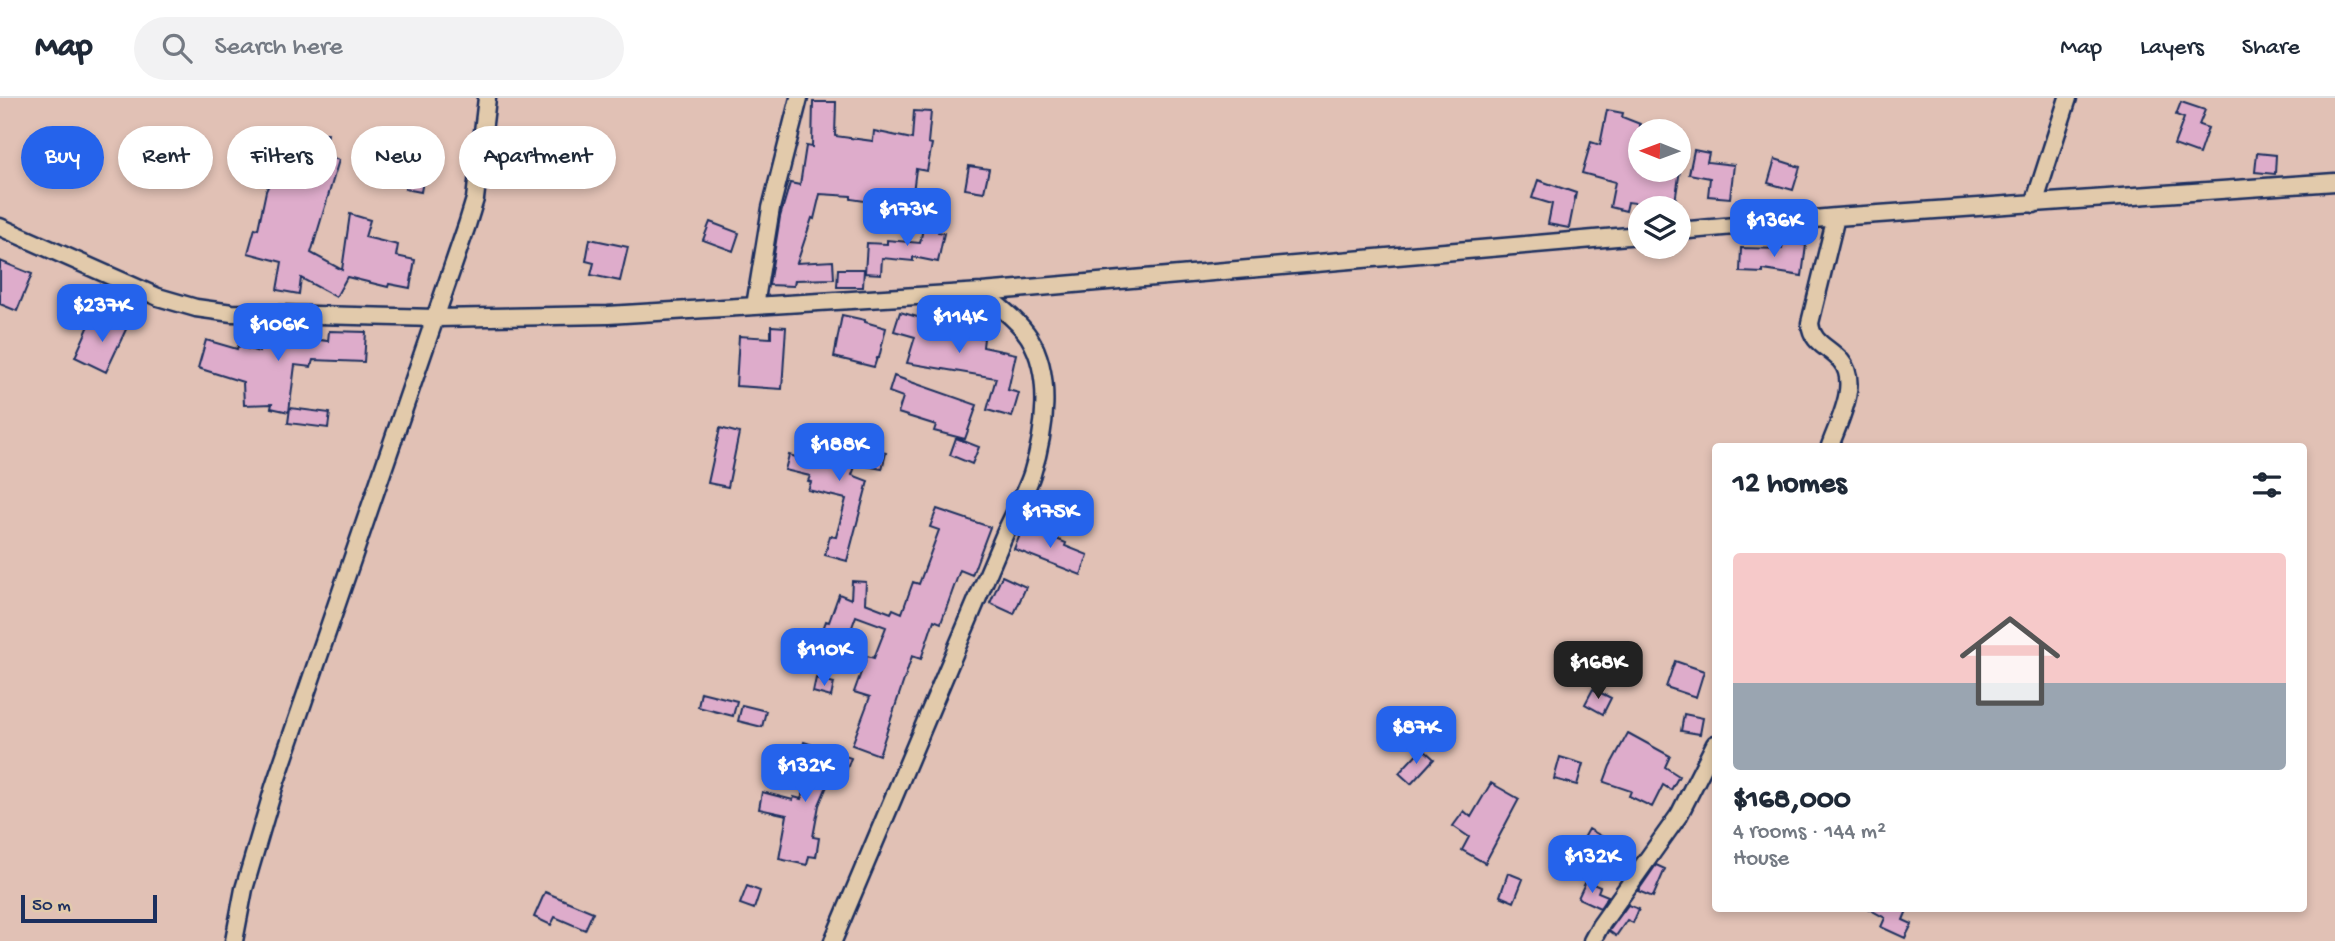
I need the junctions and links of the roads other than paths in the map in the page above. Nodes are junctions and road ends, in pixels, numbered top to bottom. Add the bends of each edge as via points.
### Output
1 (487, 98) edge
2 (799, 98) edge
3 (2067, 98) edge
4 (2335, 182) edge
5 (2034, 204) junction
6 (1836, 217) junction
7 (0, 227) edge
8 (1691, 230) edge
9 (1628, 236) edge
10 (982, 292) junction
11 (755, 306) junction
12 (436, 318) junction
13 (1831, 443) edge
14 (1712, 750) edge
15 (234, 941) edge
16 (833, 941) edge
17 (1592, 941) edge

1 - 12 street via 475,200
2 - 11 street via 771,208
3 - 5 street
4 - 5 street
5 - 6 street
6 - 8 street
6 - 13 street via 1810,323 1814,340 1842,361 1847,373 1848,387
7 - 12 street via 158,297 195,308
9 - 10 street
10 - 11 street
10 - 16 street via 1014,319 1037,356 1044,402 1032,475
11 - 12 street
12 - 15 street via 270,799 247,875
14 - 17 street via 1679,815

